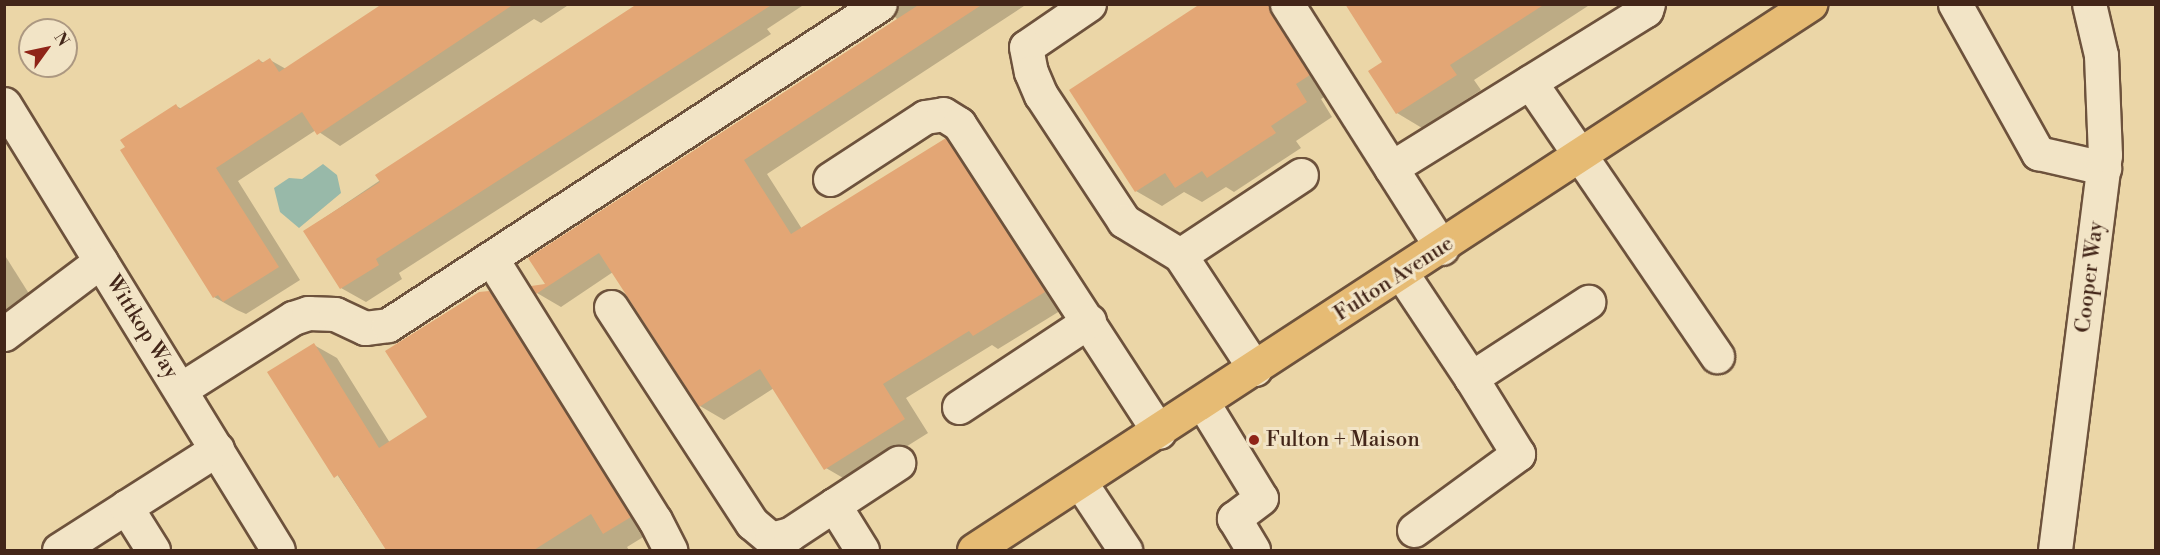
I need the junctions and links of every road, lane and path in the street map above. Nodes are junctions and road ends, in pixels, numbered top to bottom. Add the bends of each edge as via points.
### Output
1 (880, 4) edge
2 (1089, 4) edge
3 (1287, 4) edge
4 (1648, 4) edge
5 (1810, 4) edge
6 (1955, 4) edge
7 (2089, 4) edge
8 (1530, 82) junction
9 (4, 104) edge
10 (1581, 158) junction
11 (1391, 168) junction
12 (2104, 168) junction
13 (1301, 175) dead end
14 (830, 179) dead end
15 (1443, 248) junction
16 (1180, 255) junction
17 (491, 258) junction
18 (101, 261) junction
19 (1402, 274) junction
20 (1588, 302) dead end
21 (611, 307) dead end
22 (1089, 321) junction
23 (4, 334) edge
24 (1717, 356) dead end
25 (1255, 369) junction
26 (1471, 378) junction
27 (181, 389) junction
28 (1203, 403) junction
29 (960, 407) dead end
30 (1159, 432) junction
31 (217, 449) junction
32 (898, 462) dead end
33 (1080, 482) junction
34 (834, 506) junction
35 (126, 507) junction
36 (1414, 530) dead end
37 (59, 550) edge
38 (153, 550) edge
39 (278, 550) edge
40 (670, 550) edge
41 (862, 550) edge
42 (974, 550) edge
43 (1125, 550) edge
44 (1253, 550) edge
45 (2055, 550) edge

1 - 17 street
2 - 16 street via 1026,47 1031,72 1041,95 1124,221
3 - 11 street
4 - 8 street via 1646,10
5 - 10 main road, Fulton Avenue
6 - 12 street via 2037,153
7 - 12 street, Cooper Way via 2102,55
8 - 10 street
8 - 11 street
9 - 18 street, Wittkop Way
10 - 15 main road, Fulton Avenue
10 - 24 street
11 - 15 street
12 - 45 street, Cooper Way
13 - 16 street
14 - 22 street via 925,117 943,114 959,124
15 - 19 main road, Fulton Avenue
16 - 25 street
17 - 27 street via 388,325 365,328 335,314 308,313 293,318
17 - 40 street
18 - 23 street
18 - 27 street, Wittkop Way
19 - 25 main road, Fulton Avenue
19 - 26 street
20 - 26 street
21 - 34 street via 752,522 771,539 790,534
22 - 29 street
22 - 30 street
25 - 28 main road, Fulton Avenue
26 - 36 street via 1518,454
27 - 31 street, Wittkop Way
28 - 30 main road, Fulton Avenue
28 - 44 street via 1262,498 1234,519
30 - 33 main road, Fulton Avenue
31 - 35 street
31 - 39 street, Wittkop Way
32 - 34 street
33 - 42 main road, Fulton Avenue
33 - 43 street
34 - 41 street
35 - 37 street
35 - 38 street

